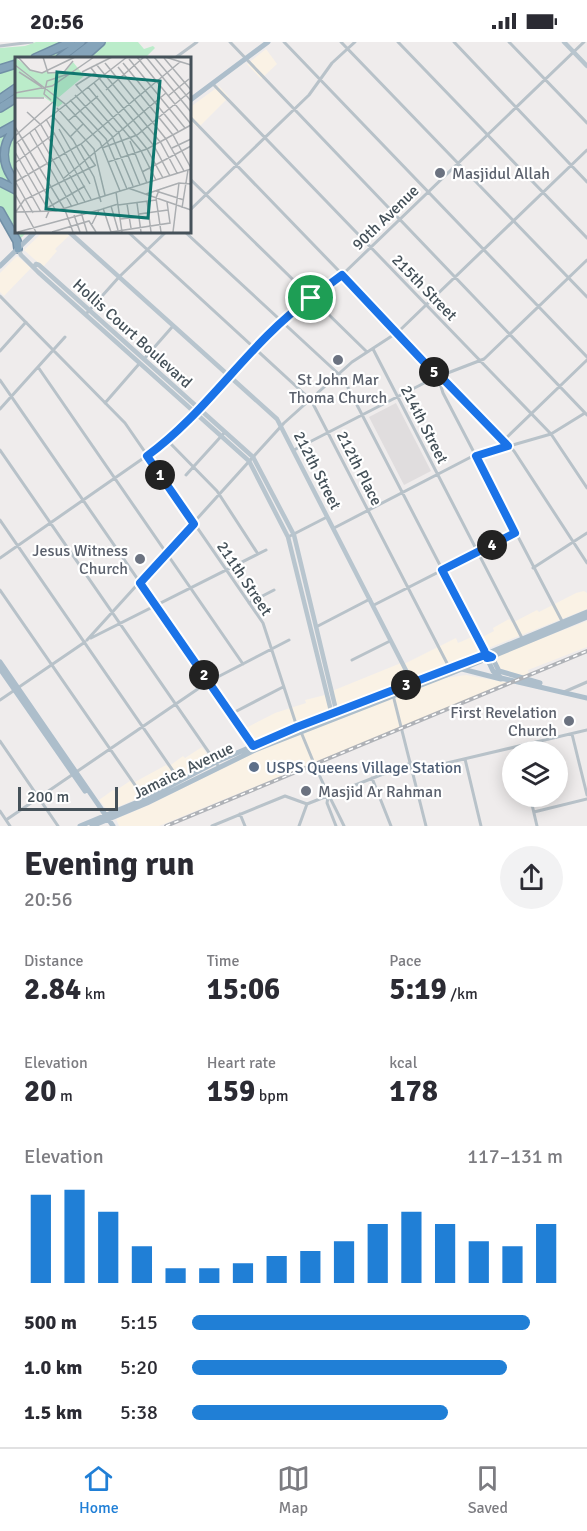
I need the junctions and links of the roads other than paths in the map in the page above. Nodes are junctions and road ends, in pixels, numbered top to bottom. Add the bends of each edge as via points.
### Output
1 (32, 42) edge
2 (70, 42) edge
3 (81, 42) edge
4 (94, 42) edge
5 (101, 42) edge
6 (197, 42) edge
7 (230, 42) edge
8 (268, 42) edge
9 (284, 42) edge
10 (341, 42) edge
11 (355, 42) edge
12 (398, 42) edge
13 (454, 42) edge
14 (509, 42) edge
15 (564, 42) edge
16 (584, 42) edge
17 (0, 46) edge
18 (347, 49) junction
19 (574, 52) junction
20 (37, 57) edge
21 (61, 57) edge
22 (74, 57) edge
23 (84, 57) edge
24 (176, 57) edge
25 (245, 59) junction
26 (15, 64) edge
27 (587, 66) edge
28 (0, 69) edge
29 (320, 80) junction
30 (545, 80) junction
31 (213, 84) junction
32 (15, 89) edge
33 (0, 99) edge
34 (15, 99) edge
35 (190, 100) edge
36 (516, 107) junction
37 (0, 108) edge
38 (294, 110) junction
39 (190, 117) edge
40 (587, 123) edge
41 (15, 126) edge
42 (15, 127) edge
43 (0, 133) edge
44 (488, 135) junction
45 (265, 138) junction
46 (587, 150) edge
47 (458, 163) junction
48 (571, 165) junction
49 (237, 166) junction
50 (0, 169) edge
51 (190, 179) edge
52 (15, 181) edge
53 (0, 182) edge
54 (15, 182) edge
55 (587, 182) edge
56 (15, 190) edge
57 (428, 192) junction
58 (543, 192) junction
59 (206, 194) junction
60 (190, 210) edge
61 (0, 211) edge
62 (0, 220) edge
63 (399, 220) junction
64 (513, 221) junction
65 (35, 232) edge
66 (69, 232) edge
67 (128, 232) edge
68 (166, 232) edge
69 (185, 232) edge
70 (587, 238) edge
71 (371, 248) junction
72 (18, 249) junction
73 (147, 250) junction
74 (483, 250) junction
75 (587, 260) edge
76 (0, 266) edge
77 (342, 275) junction
78 (119, 277) junction
79 (455, 277) junction
80 (568, 278) junction
81 (0, 296) edge
82 (587, 297) edge
83 (311, 298) junction
84 (426, 305) junction
85 (539, 307) junction
86 (87, 312) junction
87 (26, 322) junction
88 (282, 323) junction
89 (174, 326) junction
90 (398, 332) junction
91 (510, 334) junction
92 (64, 337) dead end
93 (255, 349) junction
94 (373, 349) junction
95 (53, 350) junction
96 (0, 351) edge
97 (367, 352) junction
98 (587, 359) edge
99 (142, 361) junction
100 (480, 361) junction
101 (38, 367) junction
102 (339, 374) junction
103 (229, 375) junction
104 (438, 377) junction
105 (0, 380) edge
106 (560, 386) junction
107 (451, 388) junction
108 (443, 393) junction
109 (12, 396) junction
110 (398, 397) junction
111 (311, 400) junction
112 (105, 403) junction
113 (0, 409) edge
114 (197, 410) junction
115 (586, 413) edge
116 (531, 414) junction
117 (363, 415) junction
118 (281, 426) junction
119 (329, 432) junction
120 (223, 434) junction
121 (551, 434) junction
122 (168, 441) junction
123 (503, 441) junction
124 (508, 446) junction
125 (0, 450) edge
126 (294, 450) junction
127 (147, 456) junction
128 (476, 456) junction
129 (251, 459) junction
130 (194, 467) junction
131 (186, 475) dead end
132 (438, 475) junction
133 (115, 478) junction
134 (587, 488) edge
135 (403, 493) junction
136 (220, 495) junction
137 (83, 500) junction
138 (369, 510) junction
139 (328, 517) junction
140 (0, 520) edge
141 (50, 523) junction
142 (194, 524) junction
143 (334, 528) junction
144 (515, 533) junction
145 (587, 533) edge
146 (291, 536) junction
147 (573, 542) junction
148 (18, 546) junction
149 (266, 550) dead end
150 (477, 552) junction
151 (167, 553) junction
152 (258, 554) junction
153 (0, 558) edge
154 (587, 562) edge
155 (298, 565) junction
156 (533, 568) junction
157 (226, 570) junction
158 (442, 570) junction
159 (140, 583) junction
160 (191, 587) junction
161 (409, 588) junction
162 (0, 590) edge
163 (274, 590) dead end
164 (309, 595) junction
165 (302, 596) junction
166 (370, 598) junction
167 (249, 603) junction
168 (156, 605) junction
169 (374, 605) junction
170 (587, 612) edge
171 (113, 614) junction
172 (587, 617) edge
173 (120, 623) junction
174 (563, 624) junction
175 (314, 627) junction
176 (289, 640) dead end
177 (391, 640) junction
178 (86, 641) junction
179 (523, 641) junction
180 (319, 649) junction
181 (271, 650) junction
182 (488, 656) junction
183 (352, 660) dead end
184 (0, 662) edge
185 (243, 664) junction
186 (51, 665) junction
187 (0, 669) edge
188 (462, 669) junction
189 (327, 671) junction
190 (451, 671) junction
191 (321, 673) junction
192 (506, 679) junction
193 (208, 682) junction
194 (587, 682) edge
195 (414, 685) junction
196 (283, 687) junction
197 (16, 689) junction
198 (564, 692) junction
199 (392, 693) junction
200 (587, 698) edge
201 (0, 700) edge
202 (175, 704) junction
203 (231, 714) junction
204 (335, 715) junction
205 (142, 727) junction
206 (299, 729) junction
207 (587, 730) edge
208 (572, 734) junction
209 (0, 741) edge
210 (541, 741) edge
211 (254, 748) junction
212 (110, 749) junction
213 (502, 750) edge
214 (465, 759) junction
215 (313, 761) tunnel mouth
216 (411, 763) junction
217 (218, 765) junction
218 (413, 771) junction
219 (318, 772) tunnel mouth
220 (75, 773) junction
221 (372, 778) junction
222 (182, 783) junction
223 (328, 797) junction
224 (587, 797) edge
225 (39, 798) junction
226 (146, 801) junction
227 (307, 804) junction
228 (533, 807) edge
229 (0, 812) edge
230 (534, 812) junction
231 (240, 814) junction
232 (107, 817) junction
233 (6, 820) junction
234 (10, 826) edge
235 (58, 826) edge
236 (80, 826) edge
237 (92, 826) edge
238 (113, 826) edge
239 (212, 826) edge
240 (245, 826) edge
241 (299, 826) edge
242 (341, 826) edge
243 (391, 826) edge
244 (426, 826) edge
245 (481, 826) edge
246 (536, 826) edge

1 - 17 street
2 - 20 highway
3 - 21 highway
4 - 22 highway
5 - 23 highway
6 - 24 street
7 - 25 street
8 - 25 main road
9 - 29 street
10 - 18 street
11 - 18 street
12 - 44 street
13 - 36 street
14 - 30 street
15 - 19 main road
16 - 19 street, 90th Avenue
18 - 29 street
18 - 47 street
19 - 27 main road
19 - 30 street, 90th Avenue
25 - 31 main road
25 - 38 street
26 - 28 highway
29 - 38 street
29 - 57 street
30 - 36 street, 90th Avenue
30 - 40 street
31 - 35 main road
31 - 45 street, 215th Street
32 - 33 highway
34 - 37 highway
36 - 44 street, 90th Avenue
36 - 48 street
38 - 45 street
38 - 63 street
39 - 49 street
41 - 43 highway
42 - 52 highway via 4,155
44 - 47 street, 90th Avenue
44 - 58 street
45 - 49 street
45 - 71 street, 215th Street
46 - 48 street
47 - 57 street, 90th Avenue
47 - 64 street
48 - 55 street
48 - 58 street
49 - 59 street
49 - 77 street
50 - 54 highway
51 - 59 street
53 - 56 highway
57 - 63 street, 90th Avenue
57 - 74 street
58 - 64 street
58 - 70 street
59 - 60 street
59 - 83 street
61 - 72 highway
62 - 72 highway
63 - 71 street, 90th Avenue
63 - 79 street
64 - 74 street
64 - 80 street
65 - 72 main road
66 - 78 main road, 212th Street
67 - 73 street, 212th Place
68 - 73 street
69 - 88 street
71 - 77 street, 90th Avenue
71 - 84 street, 215th Street
72 - 76 main road
72 - 86 main road, Hollis Court Boulevard
73 - 78 street
73 - 93 street, 212th Place
74 - 79 street
74 - 85 street
75 - 80 street
77 - 83 street, 90th Avenue
77 - 90 street
78 - 86 street
78 - 89 main road, 212th Street
79 - 84 street
79 - 91 street
80 - 82 street
80 - 85 street
81 - 87 street, 211th Street
83 - 88 street, 90th Avenue
83 - 97 street
84 - 90 street
84 - 100 street, 215th Street
85 - 91 street
85 - 98 street
86 - 99 main road, Hollis Court Boulevard
87 - 95 street, 211th Street
87 - 96 street
88 - 93 street, 90th Avenue
88 - 102 street
89 - 99 street
89 - 103 main road, 212th Street
90 - 94 street
90 - 104 street
91 - 100 street
91 - 106 street
92 - 95 street
93 - 103 street, 90th Avenue
93 - 111 street, 212th Place
94 - 97 street
94 - 110 street, 214th Street
95 - 101 street
95 - 112 street, 211th Street
97 - 102 street
98 - 106 street
99 - 112 street
99 - 114 main road, Hollis Court Boulevard
100 - 104 street
100 - 116 street, 215th Street
101 - 109 street
101 - 133 street
102 - 111 street
102 - 117 street
103 - 114 street, 90th Avenue
103 - 118 main road, 212th Street
104 - 107 street
104 - 108 street
104 - 110 street
105 - 109 street
106 - 115 street
106 - 116 street
107 - 108 street
107 - 123 street
108 - 128 street
109 - 113 street
109 - 137 street
110 - 117 street
110 - 132 street, 214th Street
111 - 118 street
111 - 119 street, 212th Place
112 - 127 street, 211th Street
114 - 120 main road, Hollis Court Boulevard
114 - 122 street, 90th Avenue
115 - 121 street
116 - 121 street, 215th Street
116 - 123 street
117 - 119 street
117 - 135 street
118 - 126 main road, 212th Street
118 - 129 street
119 - 126 street
119 - 138 street, 212th Place
120 - 129 main road, Hollis Court Boulevard
120 - 130 street
121 - 124 street
121 - 134 street, 215th Street
122 - 127 street, 90th Avenue
122 - 130 street
123 - 124 street
124 - 128 street
124 - 147 street
125 - 141 street
126 - 139 main road, 212th Street
127 - 133 street, 90th Avenue
127 - 142 street, 211th Street
128 - 132 street
128 - 144 street
129 - 136 street
129 - 146 main road, Hollis Court Boulevard
130 - 131 street
130 - 136 street
132 - 135 street
132 - 150 street, 214th Street
133 - 137 street, 90th Avenue
133 - 151 street
135 - 138 street
135 - 158 street
136 - 142 street
136 - 152 street
137 - 141 street, 90th Avenue
137 - 159 street
138 - 143 street
138 - 161 street, 212th Place
139 - 143 main road, 212th Street
139 - 146 street
140 - 148 street
141 - 148 street, 90th Avenue
141 - 171 street
142 - 151 street
142 - 157 street, 211th Street
143 - 166 main road, 212th Street
144 - 150 street
144 - 156 street
145 - 147 street
146 - 155 main road, Hollis Court Boulevard
147 - 154 street
147 - 156 street
148 - 153 street, 90th Avenue
148 - 178 street
149 - 152 street
150 - 158 street
150 - 179 street, 214th Street
151 - 159 street
151 - 160 street
152 - 157 street
155 - 164 main road, Hollis Court Boulevard
155 - 165 main road, Hollis Court Boulevard
156 - 174 street
157 - 160 street
157 - 167 street, 211th Street
158 - 161 street
158 - 182 street
159 - 168 street
159 - 171 street
160 - 168 street
160 - 185 street
161 - 169 street
161 - 190 street, 212th Place
162 - 186 street
163 - 167 street
164 - 165 main road
164 - 175 main road, Hollis Court Boulevard
165 - 175 main road, Hollis Court Boulevard
166 - 169 main road, 212th Street
166 - 175 street
167 - 181 street, 211th Street via 263,624
168 - 173 street
168 - 193 street
169 - 177 main road, 212th Street
170 - 174 main road, Jamaica Avenue
171 - 173 street
171 - 178 street
172 - 174 main road, Jamaica Avenue
173 - 178 street
173 - 202 street
174 - 179 main road, Jamaica Avenue
175 - 180 main road, Hollis Court Boulevard
176 - 181 street
177 - 183 street
177 - 195 main road, 212th Street
178 - 186 street
178 - 205 street
179 - 182 main road, Jamaica Avenue
180 - 189 main road, Hollis Court Boulevard
180 - 191 main road, Hollis Court Boulevard
181 - 185 street
181 - 196 street, 211th Street
182 - 188 main road, Jamaica Avenue
182 - 190 main road, Jamaica Avenue
182 - 192 main road via 494,672
182 - 198 main road via 499,671
184 - 197 main road
185 - 193 street
186 - 197 street
186 - 212 street
187 - 197 main road
188 - 190 main road, Jamaica Avenue
188 - 192 main road
189 - 191 main road
189 - 204 main road, Hollis Court Boulevard
190 - 195 main road, Jamaica Avenue
191 - 204 main road, Hollis Court Boulevard
192 - 198 main road
193 - 202 street
193 - 203 street
194 - 198 street
195 - 199 main road, Jamaica Avenue
196 - 203 street
196 - 206 street, 211th Street
197 - 201 street
197 - 220 main road
198 - 200 main road
199 - 204 main road, Jamaica Avenue
199 - 216 street
202 - 205 street
202 - 217 street
203 - 211 street
204 - 206 main road, Jamaica Avenue
205 - 212 street
205 - 222 street
206 - 211 main road, Jamaica Avenue
206 - 215 street, 211th Street
207 - 208 street
208 - 210 street
208 - 224 street
209 - 225 street
211 - 217 main road, Jamaica Avenue
212 - 220 street
212 - 226 street
213 - 214 street
214 - 218 street
214 - 245 street
216 - 218 street
216 - 221 street
217 - 222 main road, Jamaica Avenue
218 - 244 street
219 - 223 street
220 - 225 street
220 - 232 main road
221 - 223 street
221 - 243 street
222 - 226 main road, Jamaica Avenue
223 - 227 street
223 - 242 street
223 - 242 street via 327,803
224 - 230 street
225 - 233 street
225 - 235 street
226 - 232 main road, Jamaica Avenue
227 - 231 street via 285,796
227 - 241 street
228 - 230 street
229 - 233 street
230 - 246 street
231 - 239 street
231 - 240 street
232 - 236 main road, Jamaica Avenue
232 - 237 main road, Jamaica Avenue
232 - 238 main road
233 - 234 street

